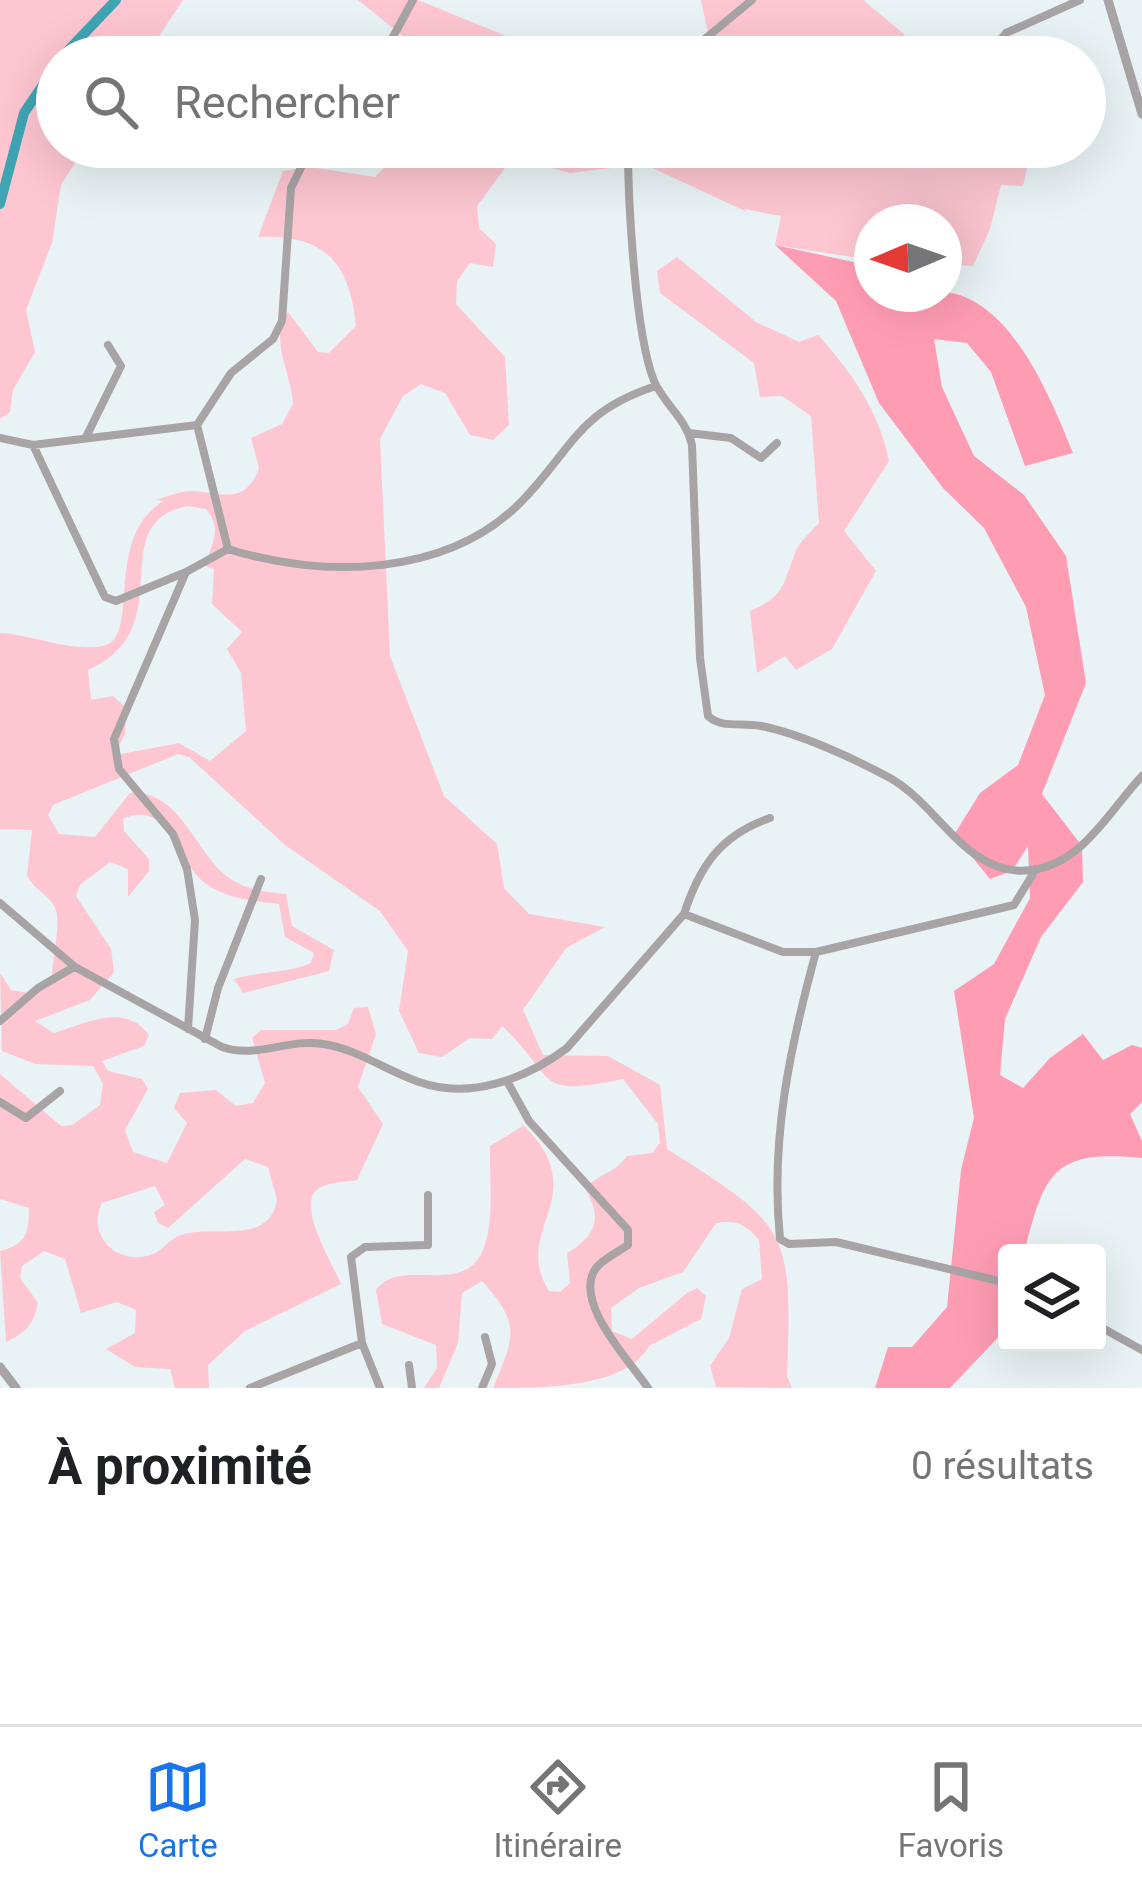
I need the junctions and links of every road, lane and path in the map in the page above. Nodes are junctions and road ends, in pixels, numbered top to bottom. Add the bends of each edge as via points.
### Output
1 (413, 0) edge
2 (1080, 0) edge
3 (1108, 0) edge
4 (746, 1) edge
5 (393, 36) edge
6 (707, 36) edge
7 (1004, 36) edge
8 (1142, 114) edge
9 (301, 168) edge
10 (630, 168) edge
11 (107, 345) dead end
12 (656, 386) junction
13 (197, 425) junction
14 (689, 433) junction
15 (86, 437) junction
16 (0, 438) edge
17 (777, 443) dead end
18 (33, 445) junction
19 (228, 548) junction
20 (186, 572) junction
21 (1142, 776) edge
22 (770, 818) dead end
23 (1036, 869) junction
24 (261, 879) dead end
25 (0, 903) edge
26 (683, 914) junction
27 (816, 952) junction
28 (59, 955) junction
29 (75, 967) junction
30 (62, 972) junction
31 (0, 1022) edge
32 (188, 1029) junction
33 (205, 1039) junction
34 (507, 1081) junction
35 (60, 1091) dead end
36 (0, 1102) edge
37 (428, 1195) dead end
38 (998, 1280) edge
39 (1106, 1330) edge
40 (485, 1337) dead end
41 (362, 1343) junction
42 (1142, 1351) edge
43 (409, 1365) dead end
44 (0, 1366) edge
45 (16, 1388) edge
46 (250, 1388) edge
47 (380, 1388) edge
48 (412, 1388) edge
49 (482, 1388) edge
50 (648, 1388) edge

1 - 5 street
2 - 7 street
3 - 8 street
4 - 6 street
9 - 13 street via 291,188 282,321
10 - 12 street via 644,339
11 - 15 street via 122,366
12 - 14 street
12 - 19 street via 599,412 510,513 446,553 405,563 332,563 276,561
13 - 15 street
13 - 19 street
14 - 17 street via 731,438 761,458
14 - 23 street via 708,716 765,726 884,775 983,862 1002,871
15 - 18 street
16 - 18 street
18 - 20 street via 105,597 116,601
19 - 20 street
20 - 32 street via 113,754 173,833 188,869 195,920
21 - 23 street via 1082,846
22 - 26 street via 706,860
23 - 27 street via 1014,905
24 - 33 street
25 - 28 street
26 - 27 street via 783,952
26 - 34 street via 587,1030 544,1065
27 - 38 street via 784,1084 779,1239 836,1242
28 - 29 street
28 - 30 street
29 - 30 street
29 - 32 street
30 - 31 street
32 - 33 street
33 - 34 street via 238,1053 321,1043 440,1088
34 - 50 street via 529,1121 628,1230 628,1245 595,1270 590,1285 607,1329
35 - 36 street via 26,1118
37 - 41 street via 428,1245 352,1251
39 - 42 street
40 - 49 street via 491,1364
41 - 46 street
41 - 47 street
43 - 48 street
44 - 45 street

